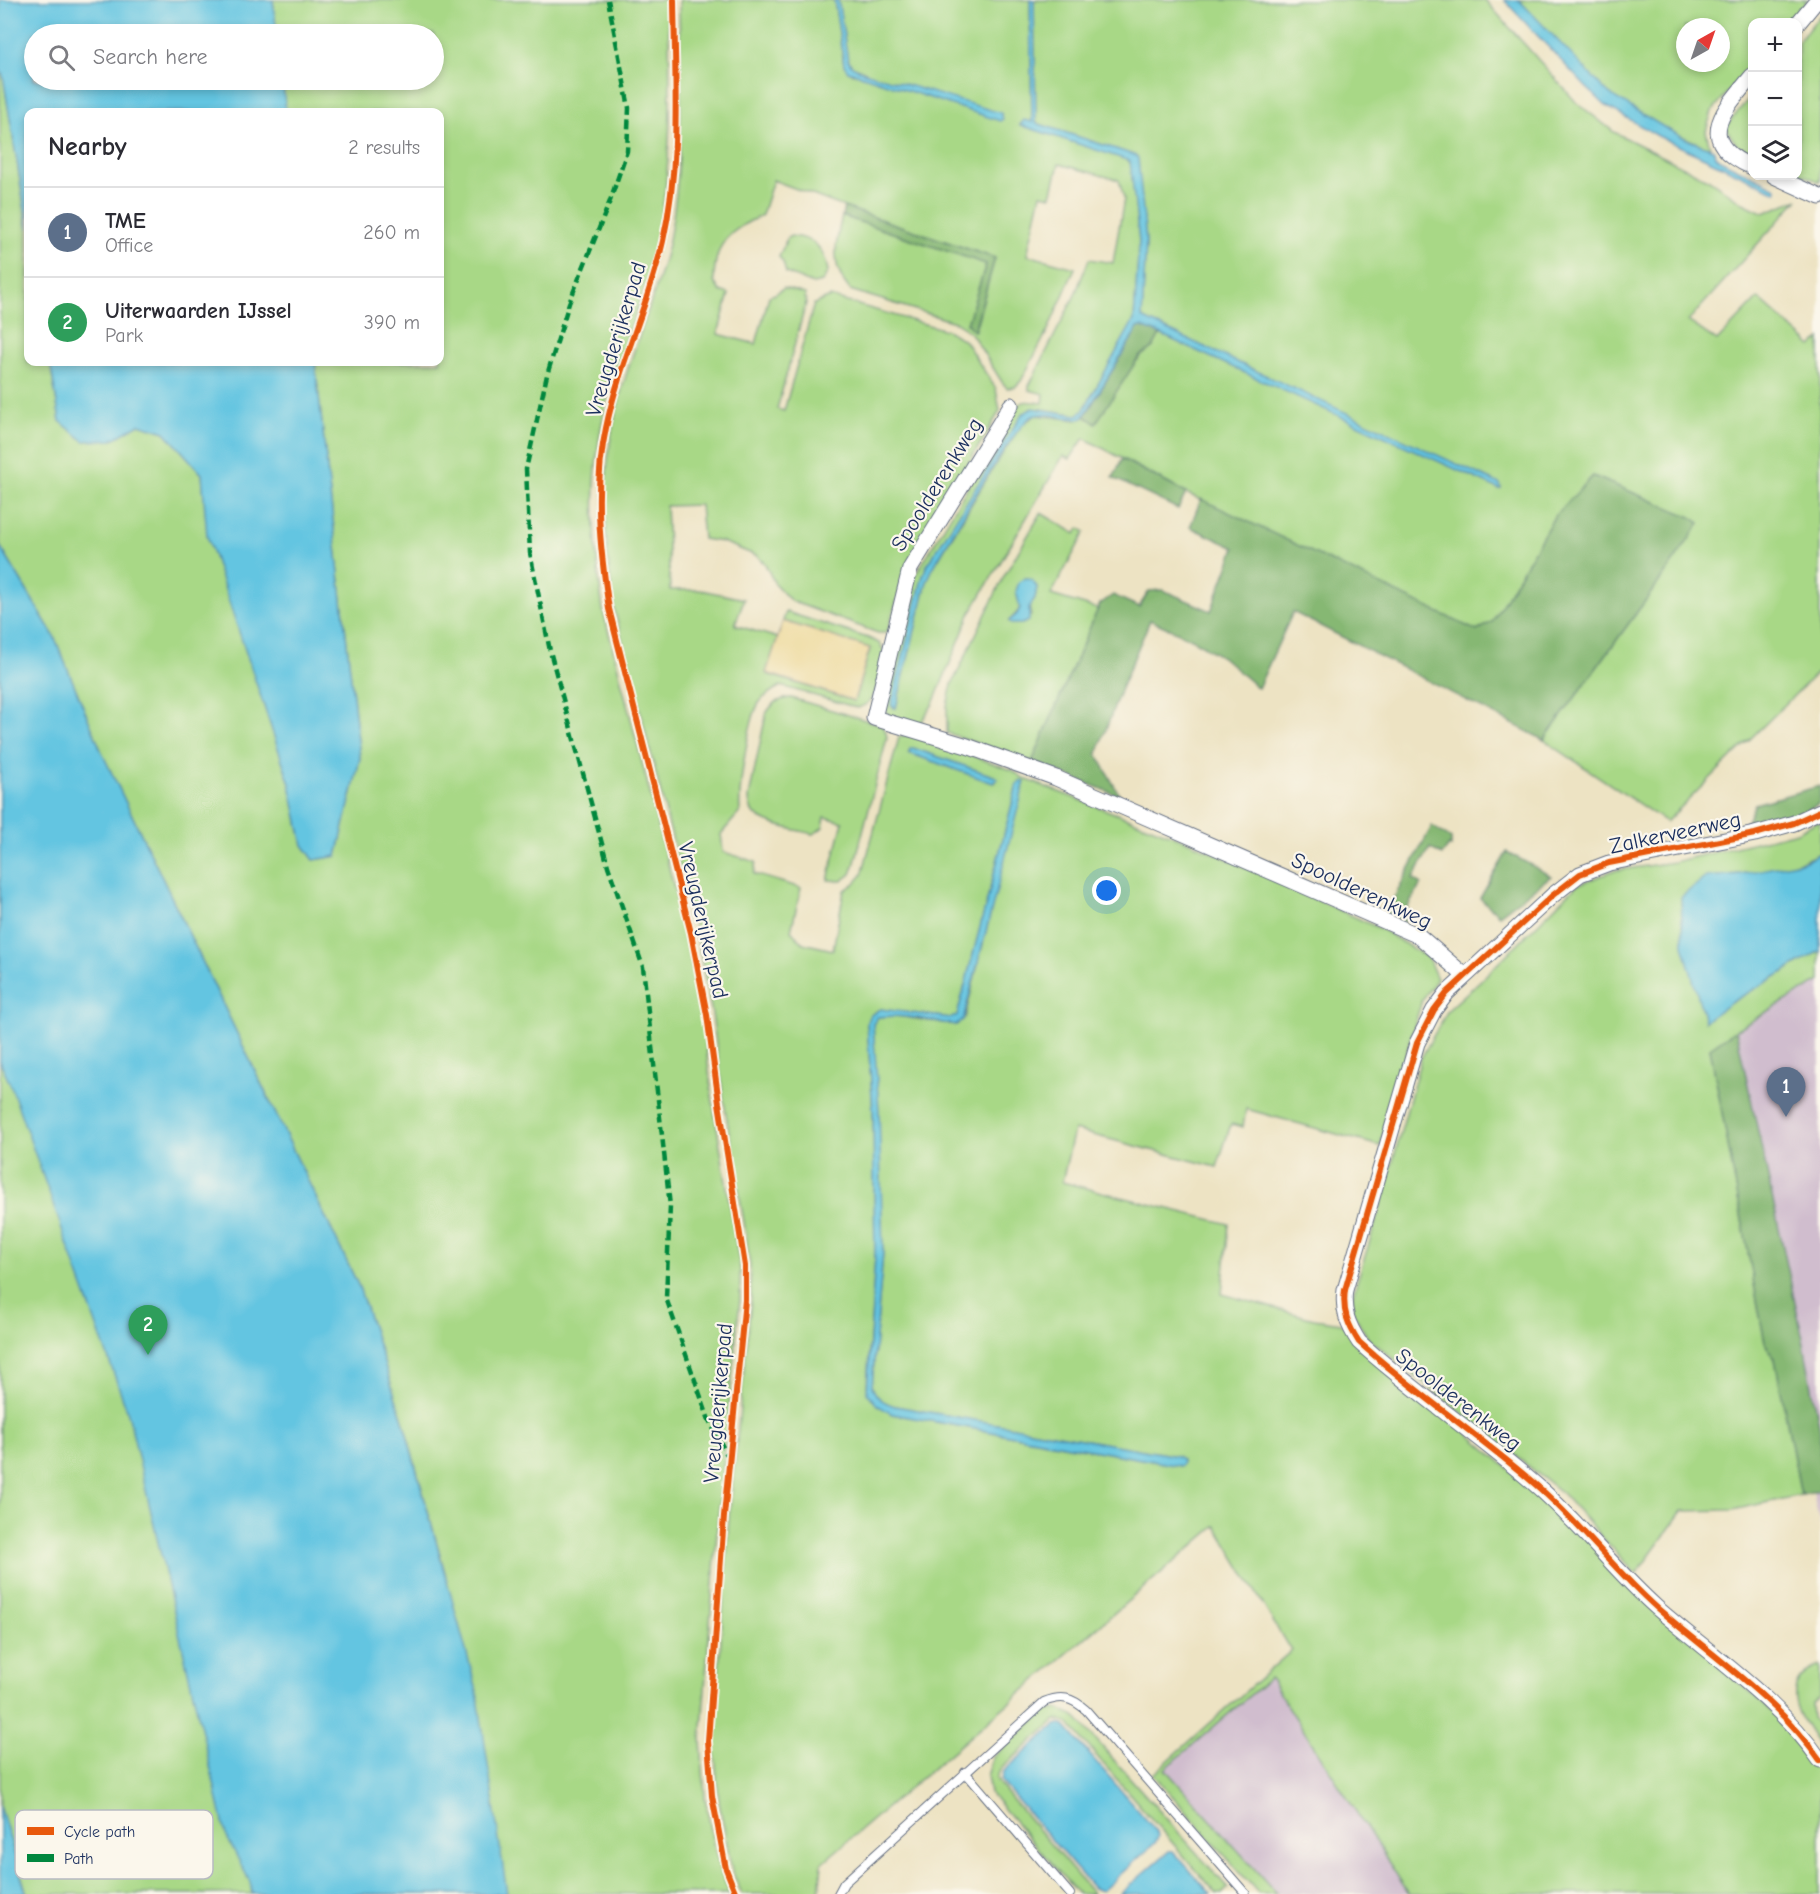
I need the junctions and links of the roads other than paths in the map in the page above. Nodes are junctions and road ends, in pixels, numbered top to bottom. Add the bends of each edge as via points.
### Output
1 (1816, 0) edge
2 (1800, 18) edge
3 (1748, 81) edge
4 (1748, 165) edge
5 (1783, 180) edge
6 (1820, 197) edge
7 (1011, 405) dead end
8 (1820, 811) edge
9 (1464, 975) junction
10 (1820, 1760) edge
11 (965, 1772) junction
12 (838, 1894) edge
13 (1070, 1894) edge
14 (1246, 1894) edge

1 - 2 street
3 - 4 street via 1724,112 1718,139 1738,161
5 - 6 street
7 - 9 street, Spoolderenkweg via 910,569 874,718 1056,778 1419,936
8 - 9 street, Zalkerveerweg via 1755,834 1608,863 1580,874
9 - 10 street, Spoolderenkweg via 1434,1010 1417,1043 1345,1290 1343,1303 1349,1327 1374,1356 1536,1484 1639,1593 1775,1708
11 - 12 lane via 844,1883
11 - 13 lane
11 - 14 lane via 1044,1702 1057,1697 1074,1700

